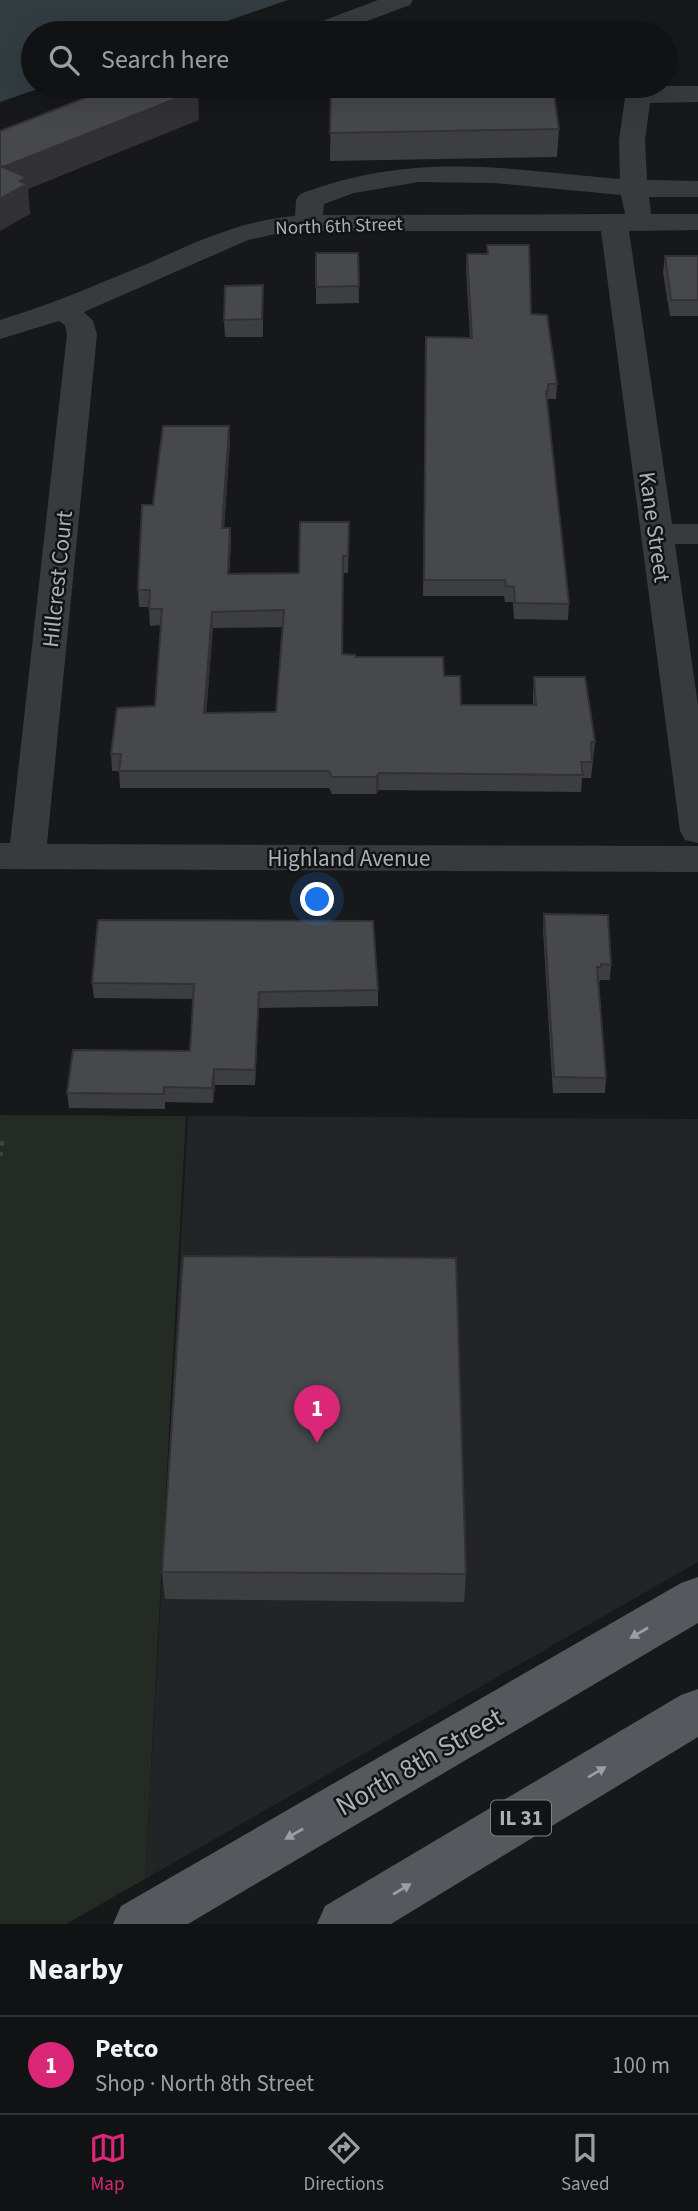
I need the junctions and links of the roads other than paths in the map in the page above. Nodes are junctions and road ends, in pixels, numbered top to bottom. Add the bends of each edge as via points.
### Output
1 (401, 0) edge
2 (345, 21) edge
3 (677, 94) edge
4 (698, 94) edge
5 (638, 98) edge
6 (634, 188) junction
7 (698, 189) edge
8 (627, 222) junction
9 (698, 222) edge
10 (309, 223) junction
11 (63, 310) junction
12 (0, 330) edge
13 (656, 534) junction
14 (698, 534) edge
15 (698, 831) edge
16 (13, 857) edge
17 (698, 859) edge
18 (698, 1598) edge
19 (698, 1711) edge
20 (139, 1924) edge
21 (343, 1924) edge

1 - 2 street
3 - 4 street, Kane Street
5 - 6 street, Kane Street
6 - 7 street
6 - 8 street, Kane Street
6 - 10 street via 478,174 385,176 339,187 310,200
8 - 9 street, North 6th Street
8 - 10 street, North 6th Street
8 - 13 street, Kane Street
10 - 11 street, North 6th Street via 239,234
11 - 12 street, North 6th Street
11 - 16 street, Hillcrest Court via 78,321 82,334
13 - 14 street
13 - 15 street, Kane Street
16 - 17 street, Highland Avenue
18 -> 20 main road, North 8th Street
21 -> 19 main road, IL 31

